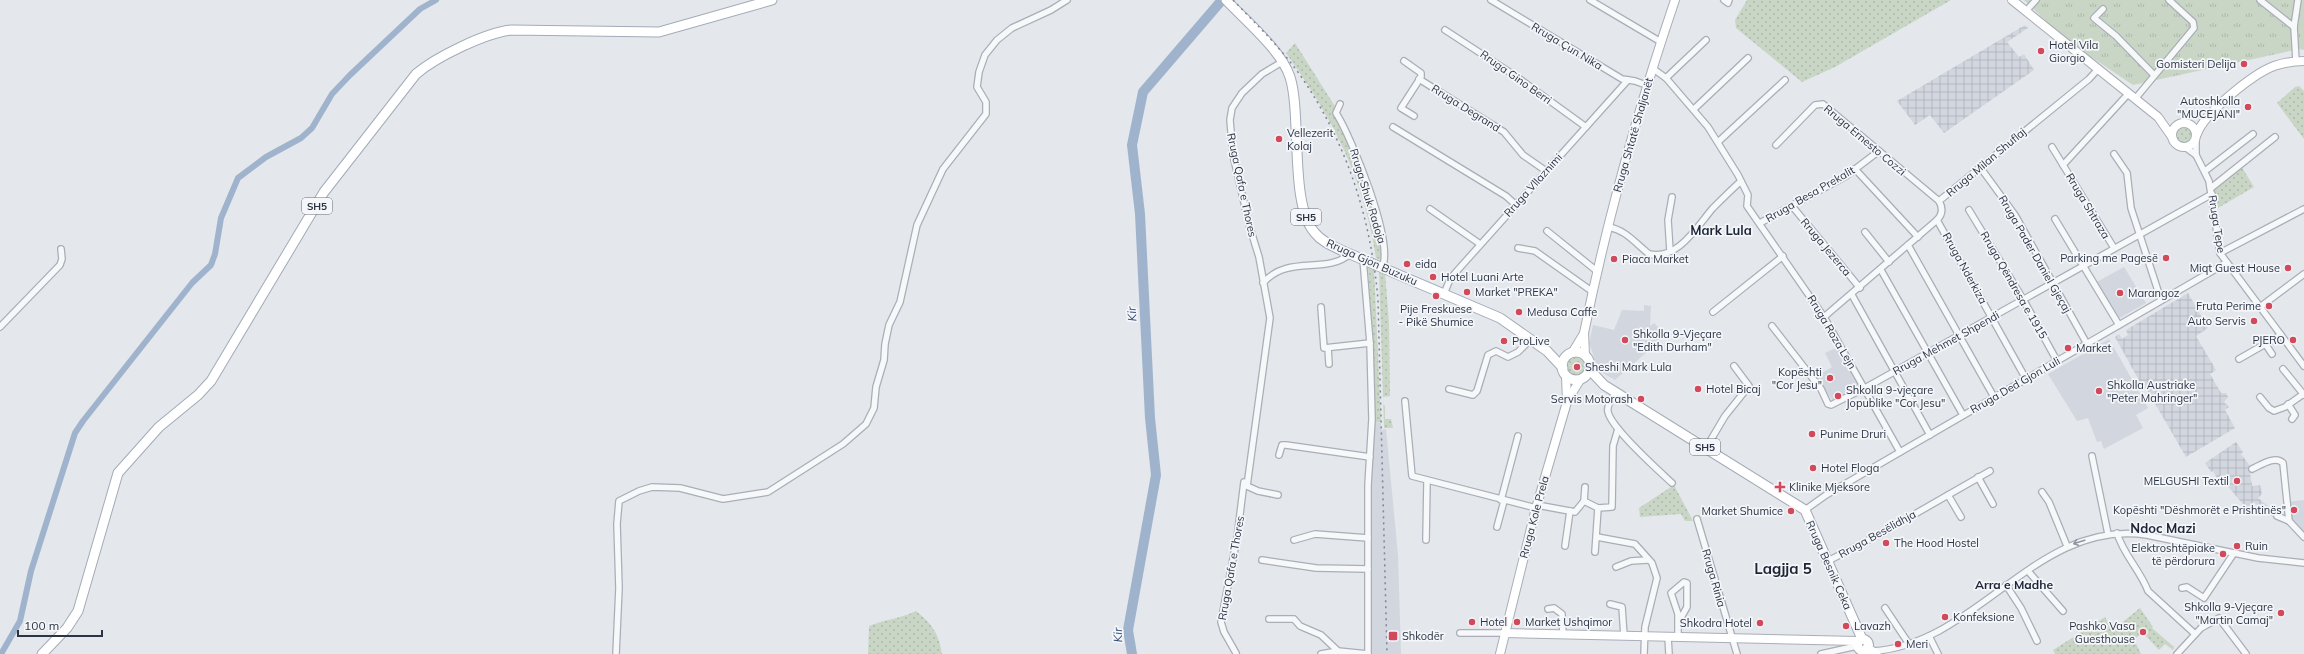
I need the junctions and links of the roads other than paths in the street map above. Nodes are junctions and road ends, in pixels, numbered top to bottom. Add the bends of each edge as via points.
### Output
1 (772, 0) edge
2 (1067, 0) edge
3 (1226, 0) edge
4 (1491, 0) edge
5 (1590, 0) edge
6 (1675, 0) edge
7 (1724, 0) edge
8 (1729, 0) edge
9 (2012, 0) edge
10 (2036, 0) edge
11 (2169, 0) edge
12 (2260, 0) edge
13 (2298, 0) edge
14 (2103, 9) dead end
15 (2026, 11) junction
16 (2294, 27) junction
17 (1445, 30) dead end
18 (1706, 40) dead end
19 (1661, 42) junction
20 (1748, 58) dead end
21 (1281, 60) junction
22 (1404, 61) dead end
23 (2300, 61) edge
24 (1652, 68) junction
25 (2098, 69) junction
26 (2154, 75) junction
27 (1666, 78) junction
28 (1419, 79) junction
29 (1628, 80) junction
30 (1785, 80) dead end
31 (1646, 85) junction
32 (2129, 93) junction
33 (2135, 99) junction
34 (1340, 104) dead end
35 (1694, 109) junction
36 (1414, 116) dead end
37 (2158, 117) junction
38 (2205, 118) junction
39 (2179, 124) junction
40 (2188, 124) junction
41 (1393, 126) dead end
42 (1586, 126) junction
43 (2253, 134) dead end
44 (2172, 136) junction
45 (2196, 137) junction
46 (2275, 137) dead end
47 (1718, 142) junction
48 (1776, 144) dead end
49 (2052, 147) dead end
50 (2185, 147) junction
51 (1879, 151) junction
52 (2114, 154) dead end
53 (2196, 155) junction
54 (2063, 165) junction
55 (1980, 166) junction
56 (1855, 169) junction
57 (1546, 171) junction
58 (2205, 171) junction
59 (1740, 182) junction
60 (2211, 188) junction
61 (2212, 194) junction
62 (1672, 196) dead end
63 (1939, 201) junction
64 (1516, 205) junction
65 (1792, 206) junction
66 (1430, 209) dead end
67 (2304, 209) edge
68 (1969, 210) dead end
69 (2056, 219) dead end
70 (1937, 220) junction
71 (1760, 223) junction
72 (1608, 227) junction
73 (1547, 231) dead end
74 (1865, 232) dead end
75 (2139, 234) junction
76 (1918, 237) junction
77 (1480, 244) junction
78 (1908, 245) junction
79 (1518, 248) dead end
80 (2114, 248) junction
81 (61, 249) dead end
82 (1670, 251) junction
83 (2220, 253) junction
84 (1350, 254) junction
85 (1783, 256) junction
86 (1363, 259) junction
87 (1889, 262) junction
88 (2226, 263) junction
89 (2083, 266) junction
90 (1382, 267) junction
91 (1881, 270) junction
92 (1598, 272) junction
93 (2304, 274) edge
94 (1263, 283) junction
95 (2053, 283) junction
96 (1860, 288) junction
97 (1593, 292) junction
98 (1444, 294) junction
99 (1852, 294) junction
100 (2023, 299) junction
101 (2161, 300) junction
102 (1321, 307) dead end
103 (2260, 307) junction
104 (1712, 312) dead end
105 (1824, 317) junction
106 (1992, 317) junction
107 (2119, 325) junction
108 (1772, 326) dead end
109 (0, 327) edge
110 (1584, 333) junction
111 (1960, 335) junction
112 (2281, 336) junction
113 (1531, 339) junction
114 (1370, 343) junction
115 (2087, 344) junction
116 (2266, 345) junction
117 (1328, 348) junction
118 (1547, 351) junction
119 (1928, 353) junction
120 (2272, 354) dead end
121 (1569, 355) junction
122 (1585, 355) junction
123 (2239, 359) dead end
124 (2057, 361) junction
125 (1329, 364) dead end
126 (2304, 365) edge
127 (1734, 366) dead end
128 (2283, 369) dead end
129 (1590, 370) junction
130 (1896, 371) junction
131 (1564, 372) junction
132 (1581, 379) junction
133 (2026, 379) junction
134 (1604, 385) junction
135 (1865, 388) junction
136 (1449, 389) dead end
137 (1617, 392) junction
138 (2303, 395) edge
139 (1994, 397) junction
140 (2260, 397) dead end
141 (1405, 401) dead end
142 (1567, 402) junction
143 (2288, 404) junction
144 (1964, 415) junction
145 (2292, 419) dead end
146 (1618, 429) junction
147 (1930, 435) junction
148 (1518, 436) dead end
149 (1706, 448) junction
150 (1900, 452) junction
151 (1279, 455) dead end
152 (2092, 456) dead end
153 (1370, 457) junction
154 (2252, 469) dead end
155 (1990, 471) dead end
156 (1978, 477) junction
157 (1246, 480) junction
158 (1427, 482) junction
159 (1672, 483) dead end
160 (1585, 487) dead end
161 (2042, 492) dead end
162 (1278, 495) dead end
163 (1948, 495) junction
164 (1503, 500) junction
165 (1584, 501) junction
166 (1993, 504) dead end
167 (1536, 507) junction
168 (1598, 508) junction
169 (1805, 510) junction
170 (1570, 511) junction
171 (2277, 516) dead end
172 (1961, 517) dead end
173 (1697, 519) dead end
174 (2289, 521) junction
175 (1497, 527) dead end
176 (2117, 532) junction
177 (2108, 534) junction
178 (1596, 537) junction
179 (2304, 537) edge
180 (1368, 538) junction
181 (1294, 540) dead end
182 (1426, 540) dead end
183 (1566, 546) dead end
184 (2067, 546) junction
185 (1594, 552) dead end
186 (2234, 553) junction
187 (1262, 560) dead end
188 (1648, 560) junction
189 (1828, 561) junction
190 (2304, 563) edge
191 (1616, 567) dead end
192 (1368, 569) junction
193 (2028, 571) junction
194 (2006, 585) junction
195 (2182, 588) dead end
196 (1610, 604) dead end
197 (1885, 608) dead end
198 (1548, 609) dead end
199 (2063, 611) dead end
200 (1269, 619) dead end
201 (1678, 623) junction
202 (1460, 633) dead end
203 (1505, 633) junction
204 (2195, 634) junction
205 (1563, 635) junction
206 (1624, 636) junction
207 (1644, 636) junction
208 (1929, 636) junction
209 (1668, 637) junction
210 (1678, 637) junction
211 (1732, 638) junction
212 (2037, 641) dead end
213 (1909, 644) junction
214 (1865, 648) edge
215 (1897, 648) junction
216 (1338, 651) junction
217 (1236, 653) dead end
218 (42, 654) edge
219 (616, 654) edge
220 (1321, 654) edge
221 (1368, 654) edge
222 (1500, 654) edge
223 (1644, 654) edge
224 (1669, 654) edge
225 (1737, 654) edge
226 (1821, 654) edge
227 (1891, 654) edge
228 (1938, 654) edge
229 (2177, 654) edge
230 (2246, 654) edge

1 - 218 main road, SH5 via 659,32 496,32 429,64 416,74 324,192 211,381 159,427 122,467 111,492 78,611 64,631
2 - 219 street via 1042,15 1012,28 997,40 985,55 977,87 986,102 987,111 983,120 943,169 917,225 900,302 889,325 874,408 866,424 843,444 768,492 723,499 680,488 657,487 638,491 619,501
3 - 21 main road, SH5
4 - 29 street, Rruga Çun Nika via 1622,79
5 - 19 street
6 - 19 main road, Rruga Shtatë Shaljanët
7 - 8 street via 1728,3
9 - 15 main road, Rruga Tepe
10 - 15 street
11 - 26 street via 2193,22 2194,28
12 - 16 street
13 - 16 street
14 - 26 street via 2094,18 2116,36
15 - 25 main road, Rruga Tepe
16 - 23 street
17 - 42 street, Rruga Gino Berri via 1517,76
18 - 27 street
19 - 24 main road, Rruga Shtatë Shaljanët
20 - 35 street
21 - 84 main road, Rruga Gjon Buzuku / SH5 via 1292,88 1299,173 1306,218 1314,233 1321,239
21 - 94 street, Rruga Qafa e Thores via 1242,93 1232,108 1230,120 1233,155 1259,257
22 - 28 street, Rruga Degrand via 1420,73
23 - 38 main road via 2274,66 2253,78
24 - 27 street, Rruga Roza Lejn
24 - 31 main road, Rruga Shtatë Shaljanët
25 - 32 main road, Rruga Tepe
25 - 55 street, Rruga Milan Shuflaj via 2089,79
26 - 33 street
27 - 35 street, Rruga Roza Lejn
28 - 36 street, Rruga Degrand via 1401,108
28 - 57 street, Rruga Degrand via 1504,132 1523,155
29 - 31 street, Rruga Çun Nika
29 - 42 street, Rruga Vllaznimi
30 - 47 street
31 - 72 main road, Rruga Shtatë Shaljanët
32 - 33 main road, Rruga Tepe
32 - 54 street, Rruga Shtraza
33 - 37 main road, Rruga Tepe
34 - 90 street, Rruga Shuk Radoja via 1336,113 1357,153 1383,237 1386,255
35 - 47 street, Rruga Roza Lejn
37 - 39 main road, Rruga Tepe
37 - 44 main road, Rruga Tepe
38 - 40 main road, Rruga Tepe
38 - 45 main road
39 - 40 main road, Rruga Tepe
39 - 44 main road via 2173,129
40 - 45 main road via 2194,128
41 - 64 street via 1506,196
42 - 57 street, Rruga Vllaznimi
43 - 58 street
44 - 50 main road, Rruga Tepe via 2176,144
45 - 50 main road
45 - 53 street, Rruga Tepe
46 - 60 street, Rruga Tepe
47 - 59 street, Rruga Roza Lejn
48 - 51 street, Rruga Ernesto Cozzi via 1818,104 1823,104
49 - 54 street, Rruga Shtraza
50 - 53 street, Rruga Tepe
51 - 56 street, Rruga Besa Prekalit
51 - 63 street, Rruga Ernesto Cozzi
52 - 75 street via 2127,173 2129,201
53 - 58 street, Rruga Tepe
54 - 80 street, Rruga Shtraza
55 - 63 street, Rruga Milan Shuflaj
55 - 95 street, Rruga Pader Daniel Gjeçaj via 2015,215
56 - 65 street, Rruga Besa Prekalit
56 - 76 street
57 - 64 street, Rruga Vllaznimi
58 - 60 street, Rruga Tepe
59 - 71 street, Rruga Roza Lejn via 1748,195 1747,206
59 - 82 street via 1689,238
60 - 61 street, Rruga Tepe
61 - 75 street, Rruga Mehmet Shpendi
61 - 83 street, Rruga Tepe
62 - 82 street via 1668,220
63 - 70 street, Rruga Milan Shuflaj via 1942,213
64 - 77 street, Rruga Vllaznimi
65 - 71 street, Rruga Besa Prekalit
65 - 96 street, Rruga Jezerca
66 - 77 street
67 - 83 street
68 - 100 street, Rruga Qëndresa e 1915
69 - 89 street
70 - 76 street
70 - 106 street, Rruga Nderkiza
71 - 85 street, Rruga Roza Lejn
72 - 82 street via 1618,228 1649,254 1664,254
72 - 92 main road, Rruga Shtatë Shaljanët
73 - 92 street
74 - 87 street
75 - 80 street, Rruga Mehmet Shpendi
75 - 101 street
76 - 78 street
77 - 98 street, Rruga Vllaznimi via 1450,279
78 - 87 street
78 - 111 street
79 - 97 street via 1539,253
80 - 89 street, Rruga Mehmet Shpendi
81 - 109 street via 60,265
83 - 88 street, Rruga Tepe
84 - 86 main road, Rruga Gjon Buzuku / SH5
84 - 94 street via 1339,261 1283,268
85 - 104 street
85 - 105 street, Rruga Roza Lejn
86 - 90 main road, Rruga Gjon Buzuku / SH5
86 - 114 street
87 - 91 street
88 - 101 street, Rruga Ded Gjon Luli
88 - 103 street, Rruga Tepe
89 - 95 street, Rruga Mehmet Shpendi
89 - 107 street
90 - 98 main road, Rruga Gjon Buzuku / SH5
91 - 96 street
91 - 119 street
92 - 97 main road, Rruga Shtatë Shaljanët
93 - 103 street
94 - 157 street, Rruga Qafa e Thores via 1270,327
95 - 100 street, Rruga Mehmet Shpendi
95 - 115 street, Rruga Pader Daniel Gjeçaj
96 - 99 street
97 - 110 main road, Rruga Shtatë Shaljanët
98 - 113 main road, Rruga Gjon Buzuku / SH5 via 1500,318
99 - 105 street
99 - 130 street
100 - 106 street, Rruga Mehmet Shpendi
100 - 124 street, Rruga Qëndresa e 1915
101 - 107 street, Rruga Ded Gjon Luli
102 - 117 street via 1324,348
103 - 112 street, Rruga Tepe
105 - 135 street, Rruga Roza Lejn
106 - 111 street, Rruga Mehmet Shpendi
106 - 133 street, Rruga Nderkiza
107 - 115 street, Rruga Ded Gjon Luli
108 - 135 street, Rruga Mehmet Shpendi via 1821,389 1828,404
110 - 121 main road, Rruga Shtatë Shaljanët
110 - 122 main road, Rruga Shtatë Shaljanët
111 - 119 street, Rruga Mehmet Shpendi
111 - 139 street
112 - 116 street
112 - 126 street, Rruga Tepe
113 - 118 main road, Rruga Gjon Buzuku / SH5
113 - 136 street via 1518,352 1508,357 1496,351 1488,354 1477,391 1473,395
114 - 117 street
114 - 153 street
115 - 124 street, Rruga Ded Gjon Luli
116 - 120 street
116 - 123 street
117 - 125 street
118 - 121 main road, Rruga Gjon Buzuku / SH5
118 - 131 main road, Rruga Gjon Buzuku / SH5
119 - 130 street, Rruga Mehmet Shpendi
119 - 144 street
121 - 122 main road, SH5
121 - 131 main road
122 - 129 main road, SH5
124 - 133 street, Rruga Ded Gjon Luli
127 - 149 street via 1749,386 1725,416
128 - 138 street
129 - 132 main road
129 - 134 main road, Rruga Besnik Ceka / SH5
130 - 135 street, Rruga Mehmet Shpendi
130 - 147 street
131 - 132 main road, SH5 via 1572,380
131 - 142 main road, Rruga Kole Prela
132 - 134 main road, Rruga Besnik Ceka / SH5
132 - 142 main road, Rruga Kole Prela
133 - 139 street, Rruga Ded Gjon Luli
134 - 137 main road, Rruga Besnik Ceka / SH5
135 - 150 street, Rruga Roza Lejn
137 - 146 street via 1607,410
137 - 149 main road, Rruga Besnik Ceka / SH5
138 - 143 street
139 - 144 street, Rruga Ded Gjon Luli
140 - 143 street via 2274,411
141 - 158 street via 1410,472 1415,478
142 - 167 main road, Rruga Kole Prela
143 - 145 street via 2295,415
144 - 147 street, Rruga Ded Gjon Luli
146 - 159 street
146 - 168 street via 1613,446 1613,504 1609,509
147 - 150 street, Rruga Ded Gjon Luli
148 - 164 street
149 - 169 main road, Rruga Besnik Ceka / SH5
150 - 169 street, Rruga Ded Gjon Luli
151 - 153 street via 1281,447 1286,445
152 - 177 street
153 - 180 street
154 - 174 street via 2274,460 2283,463
155 - 156 street, Rruga Besëlidhja
156 - 163 street, Rruga Besëlidhja
156 - 166 street
157 - 162 street via 1249,489
157 - 217 street, Rruga Qafa e Thores via 1221,622
158 - 164 street
158 - 182 street
160 - 165 street
161 - 184 street via 2049,502
163 - 172 street
163 - 189 street, Rruga Besëlidhja
164 - 167 street
164 - 175 street
165 - 168 street
165 - 170 street via 1575,512
167 - 170 street
167 - 203 main road, Rruga Kole Prela
168 - 178 street
169 - 189 main road, Rruga Besnik Ceka
170 - 183 street
171 - 174 street
173 - 211 street, Rruga Rinia
174 - 179 street
176 - 177 street
176 - 186 street via 2177,540
176 - 204 street via 2124,549 2144,579 2148,591
177 -> 184 street
178 - 185 street
178 - 188 street via 1635,544
180 - 181 street via 1315,534
180 - 192 street
184 - 193 street
186 - 190 street
186 - 195 street via 2204,598 2187,587
187 - 192 street via 1316,568
188 - 191 street via 1631,561
188 - 207 street via 1656,570 1657,578
189 - 214 main road, Rruga Besnik Ceka
192 - 221 street
193 - 194 street
193 - 199 street
194 - 208 street
194 - 212 street
196 - 206 street via 1622,607
197 - 213 street
198 - 205 street via 1554,608 1562,614
200 - 216 street via 1294,619 1300,626 1321,635
201 - 201 street via 1686,607 1687,583 1684,582 1671,593 1678,614
201 - 210 street
202 - 203 street
203 - 205 main road
203 - 222 main road, Rruga Kole Prela
204 - 229 street
204 - 230 street via 2219,618
205 - 206 main road
206 - 207 main road
207 - 209 main road
207 - 223 street
208 - 213 street
208 - 228 street
209 - 210 main road
209 - 224 street
210 - 211 main road
211 - 214 main road
211 - 225 street, Rruga Rinia
213 - 215 street
214 - 215 street
214 - 226 street
215 - 227 street
216 - 220 street
216 - 221 street

